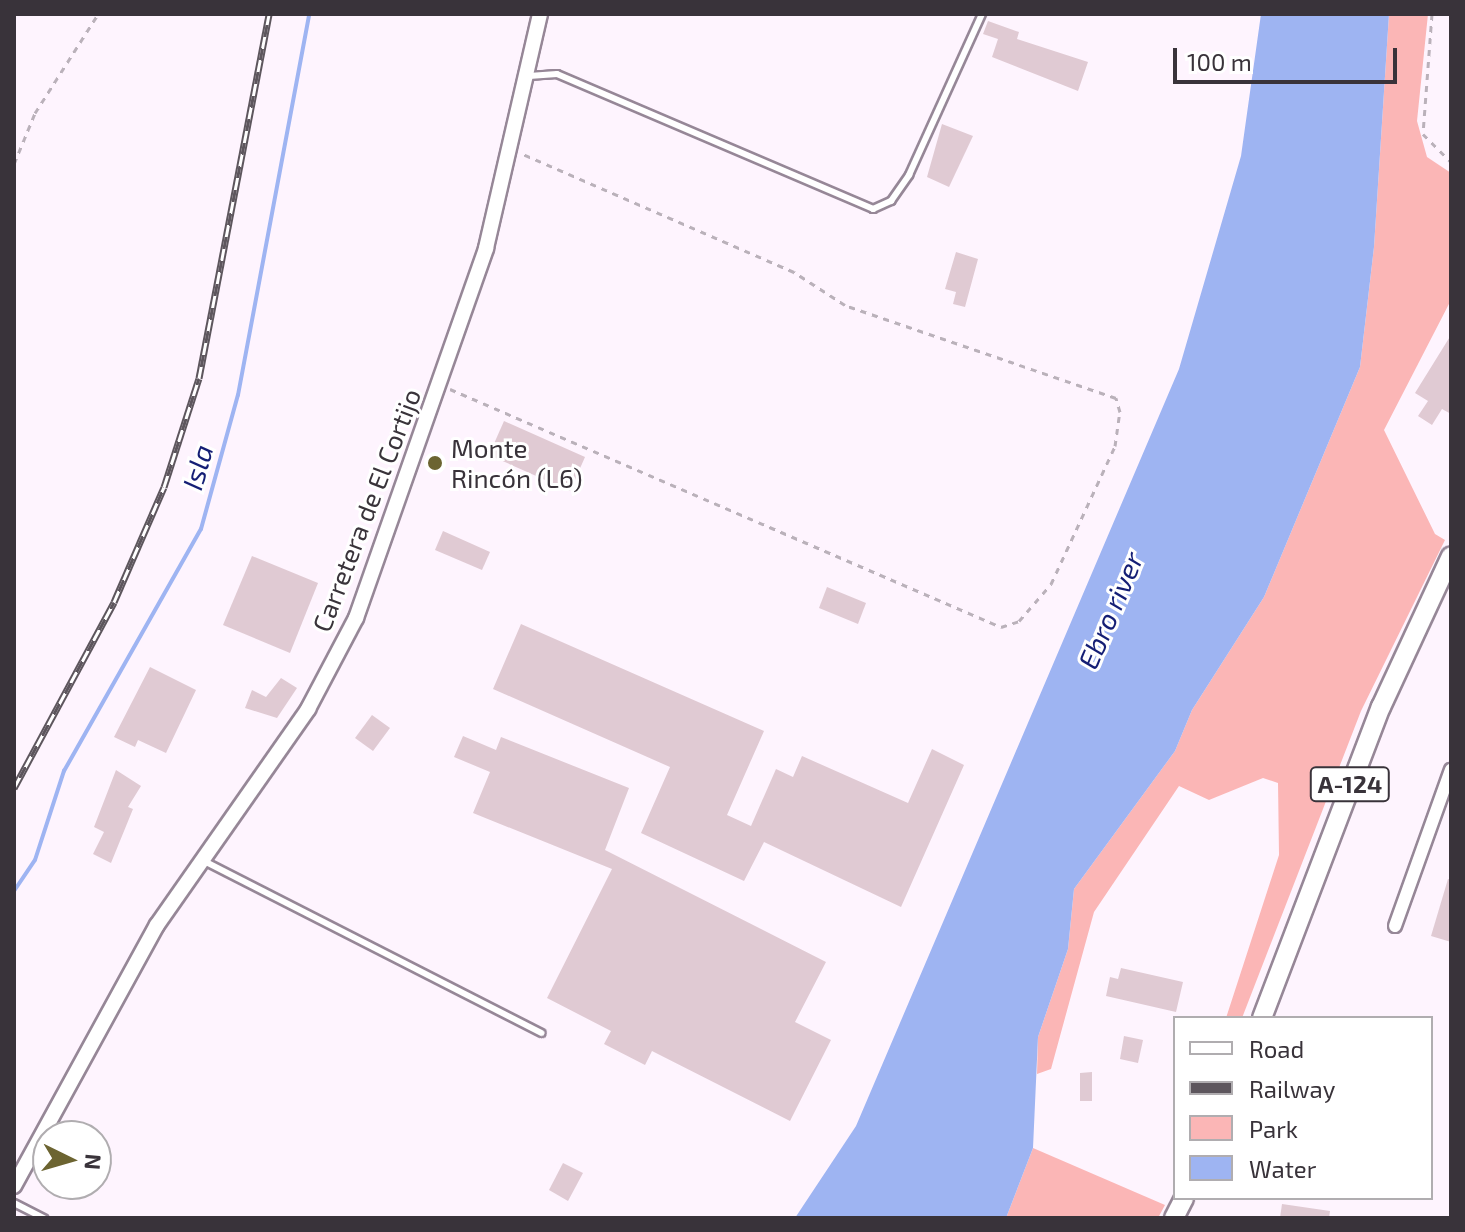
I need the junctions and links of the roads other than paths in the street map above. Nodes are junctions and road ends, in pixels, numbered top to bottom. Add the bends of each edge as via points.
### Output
1 (540, 14) edge
2 (982, 14) edge
3 (527, 76) junction
4 (1451, 556) edge
5 (1451, 770) edge
6 (202, 860) junction
7 (1395, 926) dead end
8 (1263, 1016) edge
9 (542, 1033) dead end
10 (14, 1186) edge
11 (1183, 1200) edge
12 (14, 1203) edge
13 (44, 1218) edge
14 (1174, 1218) edge

1 - 3 street, Carretera de El Cortijo
2 - 3 lane via 909,175 891,201 873,209 557,74
3 - 6 street, Carretera de El Cortijo via 486,248 356,618 308,709
4 - 8 main road, A-124 via 1381,707
5 - 7 street
6 - 9 lane
6 - 10 street, Carretera de El Cortijo via 157,925
11 - 14 main road
12 - 13 lane

